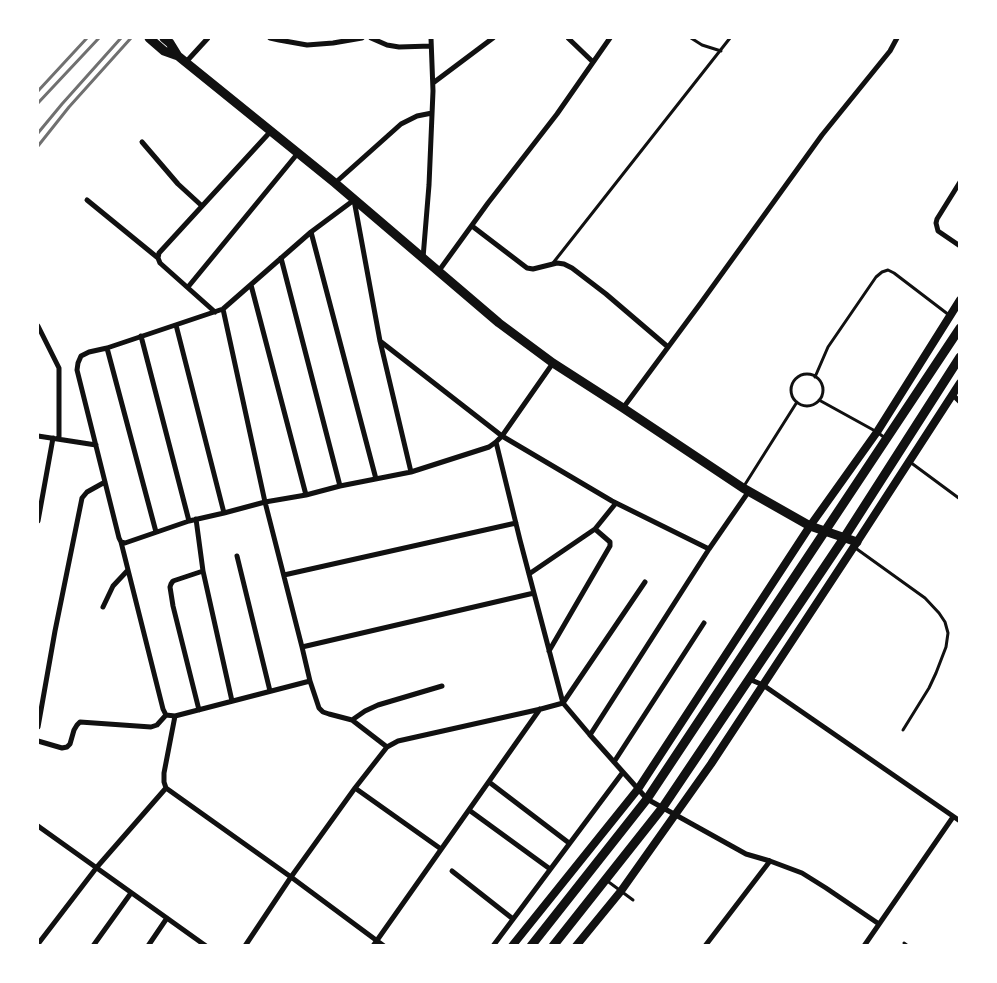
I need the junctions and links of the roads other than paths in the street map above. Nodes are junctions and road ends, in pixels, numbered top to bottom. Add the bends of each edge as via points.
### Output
1 (149, 38) edge
2 (164, 38) edge
3 (208, 38) edge
4 (273, 38) edge
5 (362, 38) edge
6 (371, 38) edge
7 (431, 38) edge
8 (493, 38) edge
9 (568, 38) edge
10 (610, 38) edge
11 (691, 38) edge
12 (730, 38) edge
13 (897, 38) edge
14 (382, 40) edge
15 (431, 46) junction
16 (721, 51) junction
17 (178, 56) junction
18 (186, 62) junction
19 (593, 62) junction
20 (433, 82) junction
21 (432, 113) junction
22 (272, 131) junction
23 (142, 142) dead end
24 (298, 153) junction
25 (960, 182) edge
26 (335, 183) junction
27 (87, 200) dead end
28 (354, 200) junction
29 (202, 206) junction
30 (472, 226) junction
31 (311, 232) junction
32 (960, 246) edge
33 (158, 258) junction
34 (281, 258) junction
35 (423, 259) junction
36 (552, 264) junction
37 (438, 272) junction
38 (251, 286) junction
39 (188, 287) junction
40 (960, 300) edge
41 (223, 309) junction
42 (215, 312) junction
43 (950, 315) junction
44 (176, 325) junction
45 (38, 326) edge
46 (960, 328) edge
47 (141, 336) junction
48 (380, 341) junction
49 (668, 347) junction
50 (107, 348) junction
51 (960, 357) edge
52 (553, 363) junction
53 (815, 377) junction
54 (960, 383) edge
55 (952, 394) junction
56 (820, 400) junction
57 (796, 402) junction
58 (960, 402) edge
59 (623, 408) junction
60 (877, 432) junction
61 (38, 436) edge
62 (502, 436) junction
63 (56, 439) junction
64 (886, 439) junction
65 (496, 442) junction
66 (96, 445) junction
67 (909, 461) junction
68 (411, 472) junction
69 (376, 479) junction
70 (105, 482) junction
71 (340, 486) junction
72 (746, 490) junction
73 (306, 495) junction
74 (960, 499) edge
75 (265, 502) junction
76 (616, 503) junction
77 (224, 513) junction
78 (196, 519) junction
79 (38, 521) edge
80 (189, 521) junction
81 (516, 523) junction
82 (810, 526) junction
83 (595, 529) junction
84 (824, 530) junction
85 (156, 532) junction
86 (844, 538) junction
87 (121, 542) junction
88 (855, 545) junction
89 (709, 549) junction
90 (238, 556) dead end
91 (128, 570) junction
92 (203, 571) junction
93 (529, 574) junction
94 (284, 575) junction
95 (645, 582) dead end
96 (534, 593) junction
97 (103, 607) dead end
98 (704, 623) dead end
99 (302, 647) junction
100 (549, 651) junction
101 (749, 678) junction
102 (310, 681) junction
103 (762, 685) junction
104 (442, 686) dead end
105 (270, 691) junction
106 (232, 701) junction
107 (563, 703) junction
108 (541, 709) junction
109 (198, 710) junction
110 (166, 715) junction
111 (175, 716) junction
112 (352, 720) junction
113 (38, 727) edge
114 (902, 730) dead end
115 (590, 735) junction
116 (38, 742) edge
117 (387, 747) junction
118 (699, 754) junction
119 (614, 762) junction
120 (711, 764) junction
121 (622, 772) junction
122 (489, 782) junction
123 (166, 788) junction
124 (355, 788) junction
125 (638, 789) junction
126 (647, 799) junction
127 (663, 808) junction
128 (469, 810) junction
129 (675, 815) junction
130 (953, 817) junction
131 (960, 821) edge
132 (38, 826) edge
133 (570, 843) junction
134 (441, 849) junction
135 (770, 861) junction
136 (96, 867) junction
137 (550, 869) junction
138 (452, 871) dead end
139 (291, 877) junction
140 (605, 880) junction
141 (621, 891) junction
142 (131, 893) junction
143 (634, 900) dead end
144 (167, 918) junction
145 (514, 918) junction
146 (879, 924) junction
147 (377, 940) junction
148 (38, 944) edge
149 (93, 946) edge
150 (148, 946) edge
151 (206, 946) edge
152 (246, 946) edge
153 (373, 946) edge
154 (384, 946) edge
155 (494, 946) edge
156 (512, 946) edge
157 (531, 946) edge
158 (553, 946) edge
159 (576, 946) edge
160 (705, 946) edge
161 (864, 946) edge

1 - 17 main road via 164,51
2 - 17 main road
3 - 18 street
4 - 5 street via 307,45
6 - 14 street
7 - 15 street
8 - 20 street
9 - 19 street
10 - 19 street
11 - 16 lane
12 - 16 lane
13 - 49 street via 822,135
14 - 15 street via 399,47
15 - 20 street
16 - 36 lane
17 - 18 main road
18 - 22 main road
19 - 30 street
20 - 21 street
21 - 26 street via 401,124
21 - 35 street
22 - 24 main road
22 - 29 street
23 - 29 street
24 - 26 main road
24 - 39 street
25 - 32 street via 936,223 938,230
26 - 28 main road
27 - 33 street
28 - 31 street
28 - 35 main road
28 - 48 street
29 - 33 street via 163,248
30 - 36 street via 527,268 533,270
30 - 37 street
31 - 34 street
31 - 69 street
33 - 39 street
34 - 38 street
34 - 71 street
35 - 37 main road
36 - 49 street via 572,268
37 - 52 main road via 499,324
38 - 41 street
38 - 73 street
39 - 42 street
40 - 43 street
41 - 42 street
41 - 75 street
42 - 44 street
43 - 53 lane via 894,273 882,272 828,348
43 - 60 street
44 - 47 street
44 - 77 street
45 - 63 street via 59,368
46 - 64 main road
47 - 50 street
47 - 80 street
48 - 62 street
48 - 68 street
49 - 59 street
50 - 66 street via 81,356 77,370
50 - 85 street
51 - 86 main road
52 - 59 main road
52 - 62 street
53 - 56 lane via 822,385
53 - 57 lane via 800,376 793,383 792,393
54 - 55 street
55 - 58 street
55 - 67 street
56 - 57 lane via 811,406
56 - 60 lane
57 - 72 lane
59 - 72 main road
60 - 64 lane
60 - 82 street
61 - 63 street
62 - 65 street
62 - 76 street
63 - 66 street
63 - 79 street
64 - 84 main road
65 - 68 street
65 - 81 street
66 - 70 street
67 - 74 lane
67 - 88 street
68 - 69 street
69 - 71 street
70 - 87 street
70 - 113 street via 82,498
71 - 73 street
72 - 82 main road
72 - 89 street
73 - 75 street
75 - 77 street
75 - 94 street
76 - 83 street
76 - 89 street
77 - 78 street
78 - 80 street
78 - 92 street
80 - 85 street
81 - 93 street
81 - 94 street
82 - 84 main road
82 - 125 street
83 - 93 street
83 - 100 street via 610,542 610,546
84 - 86 main road
84 - 126 main road
85 - 87 street
86 - 88 main road
86 - 101 main road
87 - 91 street
88 - 103 street
88 - 114 lane via 939,612 948,633 930,688
89 - 115 street
90 - 105 street
91 - 97 street via 113,586
91 - 110 street
92 - 106 street
92 - 109 street via 173,581 170,587
93 - 96 street
94 - 99 street
95 - 107 street
96 - 99 street
96 - 100 street
98 - 119 street
99 - 102 street
100 - 107 street
101 - 103 street
101 - 118 main road
102 - 105 street
102 - 112 street via 322,712
103 - 120 street
103 - 130 street
104 - 112 street via 378,705
105 - 106 street
106 - 109 street
107 - 108 street
107 - 115 street
108 - 117 street via 398,741
108 - 122 street
109 - 111 street
110 - 111 street
110 - 116 street via 151,727 80,722 66,747
111 - 123 street via 164,773
112 - 117 street
115 - 119 street
117 - 124 street
118 - 120 street
118 - 127 main road
119 - 121 street
120 - 129 street
121 - 125 street
121 - 133 street
122 - 128 street
122 - 133 street
123 - 136 street
123 - 139 street
124 - 134 street
124 - 139 street
125 - 126 street
125 - 156 street
126 - 127 street
126 - 157 main road
127 - 129 street
127 - 140 main road
128 - 134 street
128 - 137 street
129 - 135 street via 746,854
129 - 141 street
130 - 131 street
130 - 146 street
132 - 136 street
133 - 137 street
134 - 147 street
135 - 146 street via 802,873
135 - 160 street
136 - 142 street
136 - 148 street
137 - 145 street
138 - 145 street
139 - 147 street
139 - 152 street
140 - 141 lane
140 - 158 main road
141 - 143 lane
141 - 159 street
142 - 144 street
142 - 149 street
144 - 150 street
144 - 151 street
145 - 155 street
146 - 161 street
147 - 153 street
147 - 154 street

